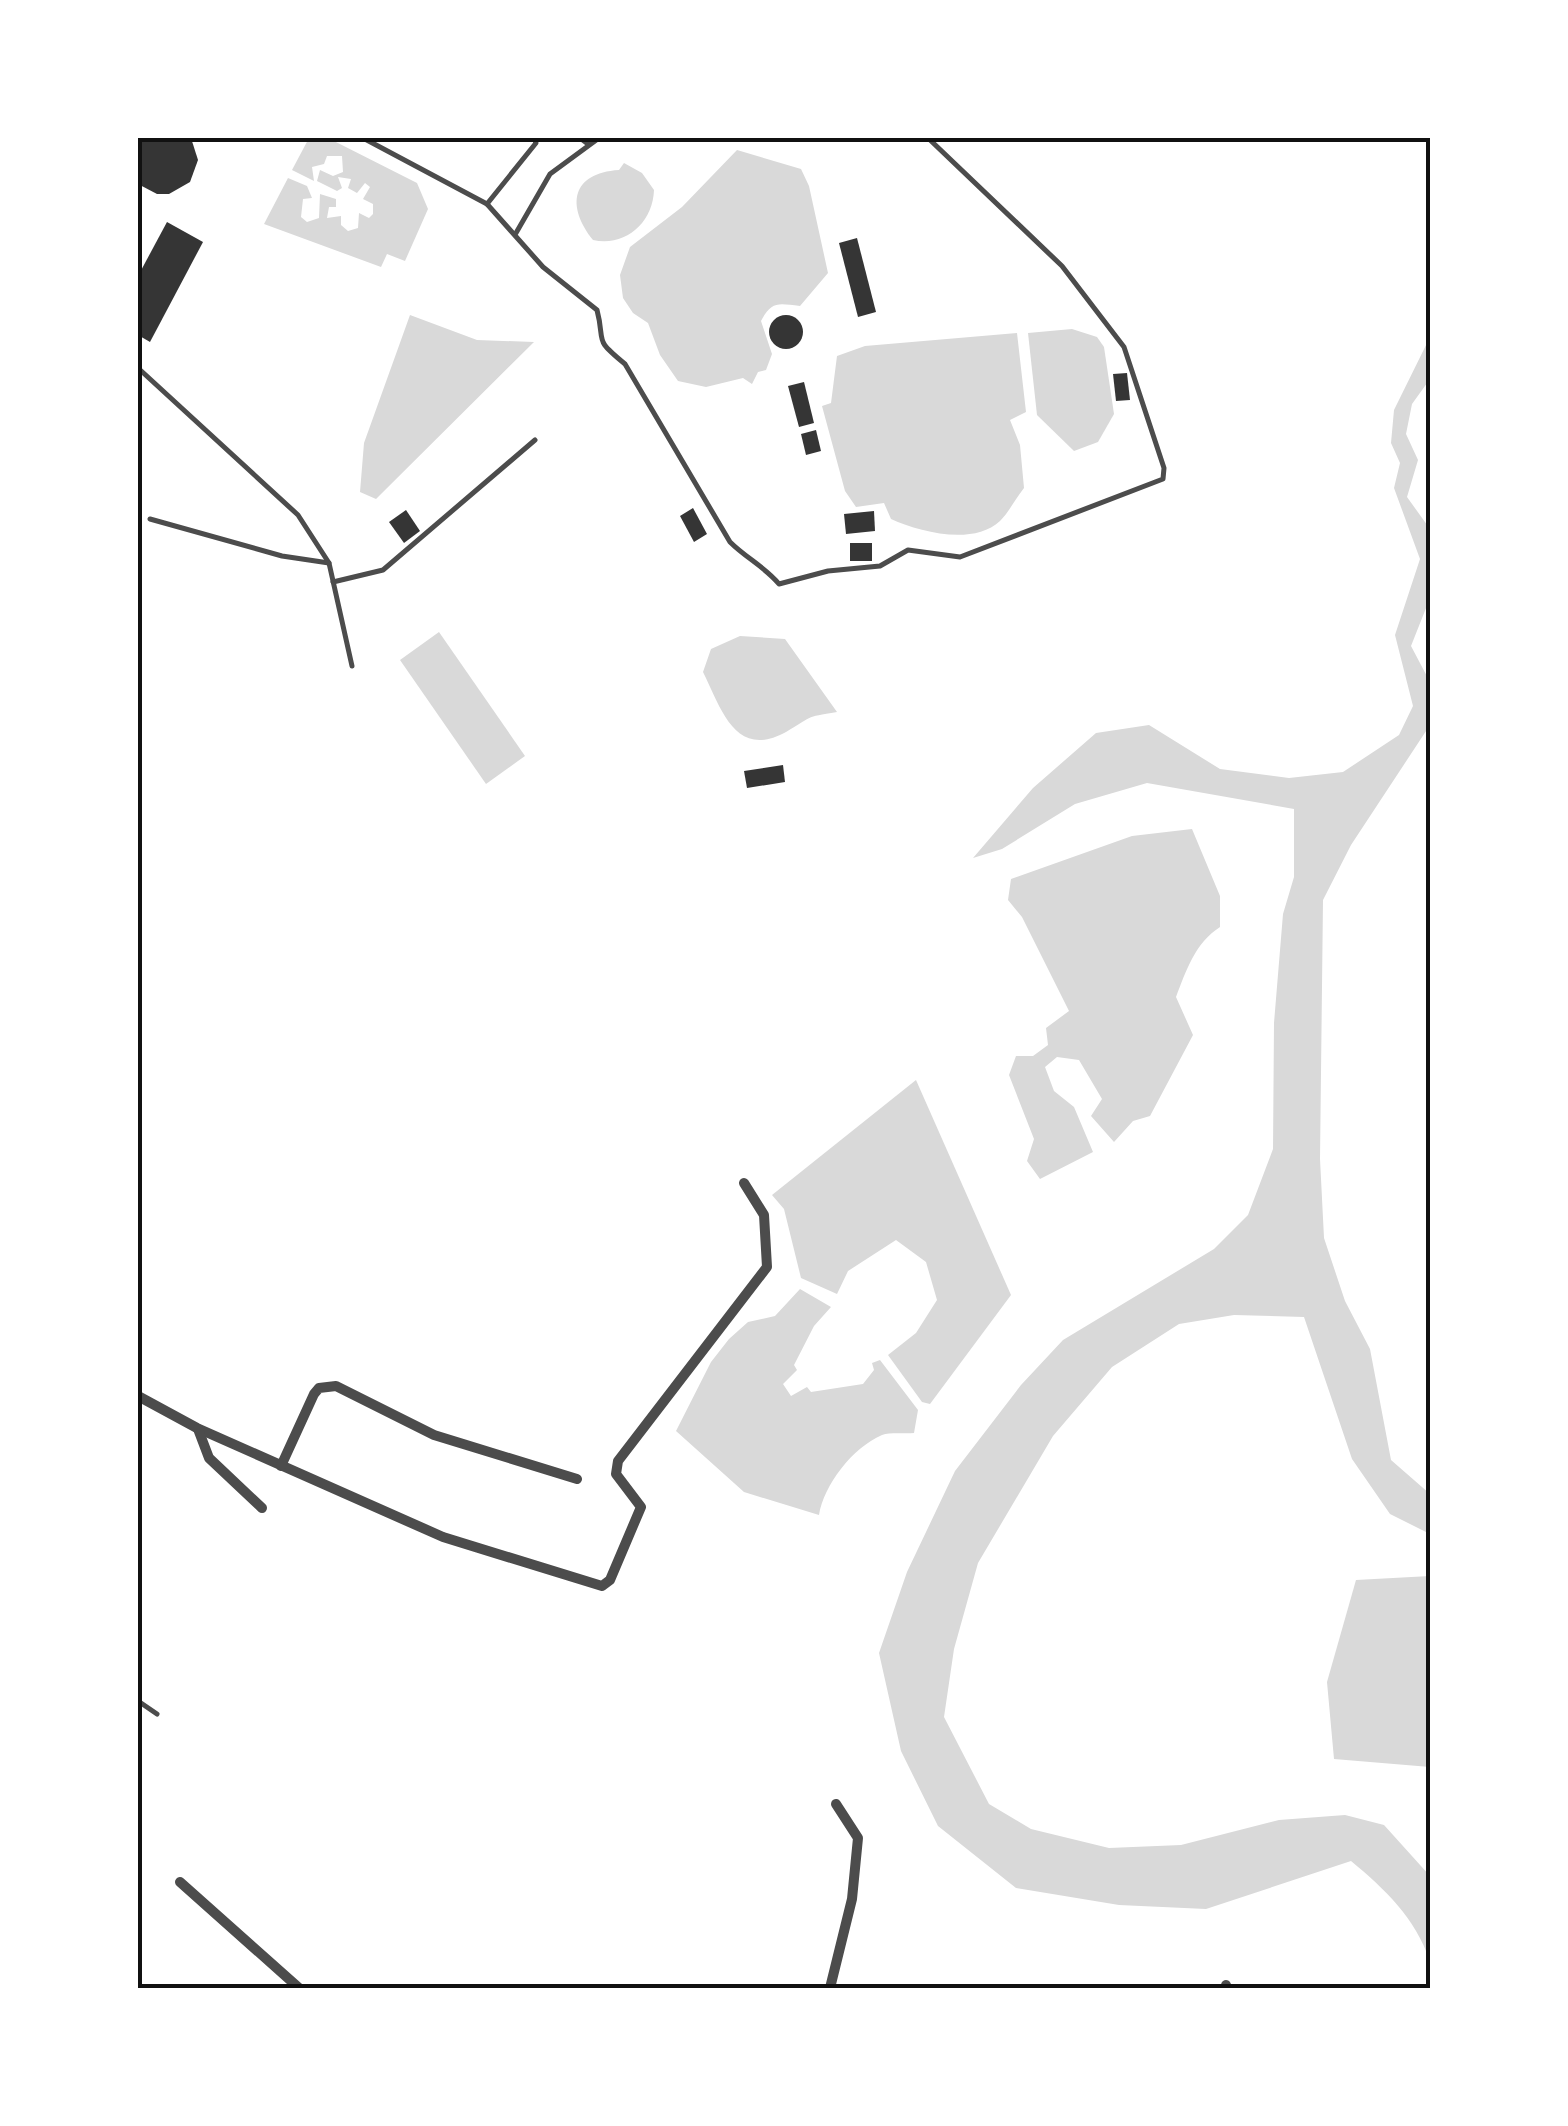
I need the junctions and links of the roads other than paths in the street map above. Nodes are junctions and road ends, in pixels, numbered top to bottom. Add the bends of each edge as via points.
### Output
1 (363, 138) edge
2 (534, 138) edge
3 (580, 138) edge
4 (600, 138) edge
5 (928, 138) edge
6 (588, 144) junction
7 (487, 204) junction
8 (516, 233) junction
9 (138, 368) edge
10 (535, 440) dead end
11 (150, 520) dead end
12 (329, 563) junction
13 (333, 582) junction
14 (352, 666) dead end
15 (744, 1183) dead end
16 (138, 1396) edge
17 (197, 1428) junction
18 (280, 1466) junction
19 (578, 1479) dead end
20 (262, 1508) dead end
21 (138, 1702) edge
22 (157, 1714) dead end
23 (836, 1804) dead end
24 (180, 1882) dead end
25 (299, 1988) edge
26 (830, 1988) edge

1 - 7 lane
2 - 7 lane via 536,144
3 - 6 lane
4 - 6 lane
5 - 8 lane via 1062,266 1124,346 1164,468 1160,483 960,557 908,550 880,566 828,570 780,584 730,542 625,364 597,336 597,310 544,267
6 - 8 lane via 550,174
7 - 8 lane
9 - 12 lane via 298,516
10 - 13 lane via 383,570
11 - 12 lane
12 - 13 lane
13 - 14 lane
15 - 18 street via 764,1215 768,1267 618,1460 616,1474 640,1507 606,1584 578,1582 444,1537
16 - 17 street
17 - 18 street
17 - 20 street via 209,1458
18 - 19 street via 314,1394 336,1386 434,1435
21 - 22 lane
23 - 26 street via 858,1838 852,1899
24 - 25 street

